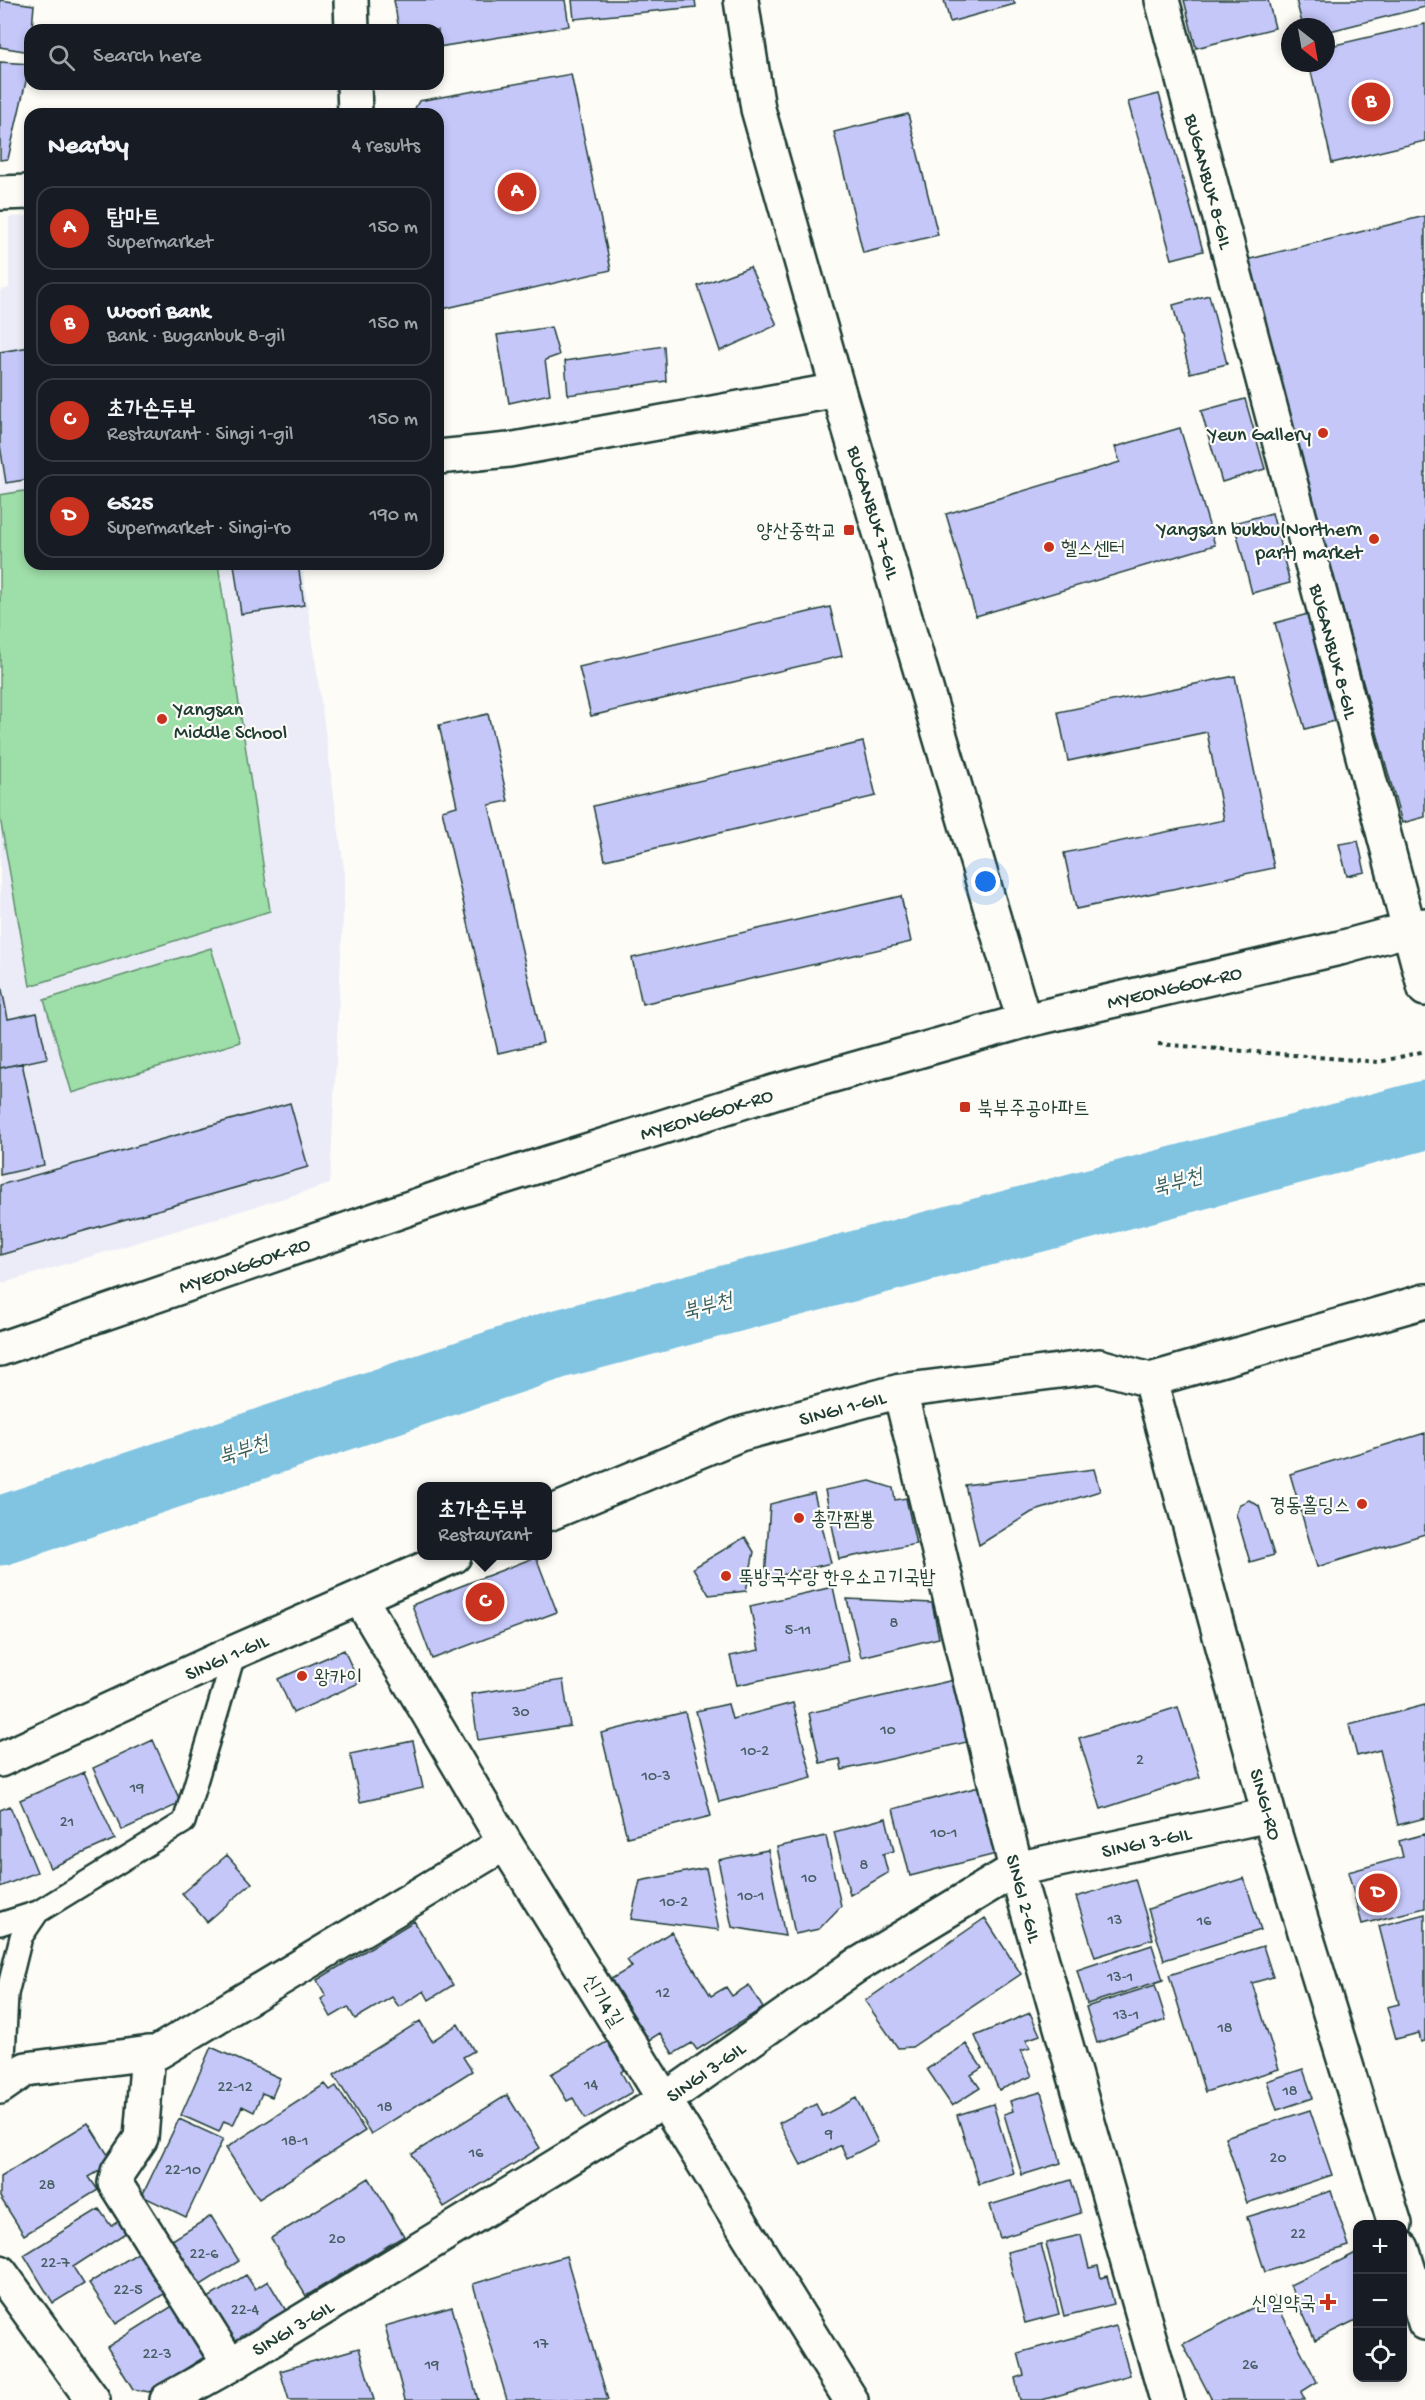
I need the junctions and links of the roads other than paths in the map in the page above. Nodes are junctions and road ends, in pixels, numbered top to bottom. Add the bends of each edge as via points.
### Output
1 (351, 0) edge
2 (741, 0) edge
3 (1162, 0) edge
4 (352, 24) edge
5 (354, 90) edge
6 (355, 108) edge
7 (24, 192) edge
8 (0, 193) edge
9 (838, 390) junction
10 (444, 456) edge
11 (1417, 927) edge
12 (1425, 989) edge
13 (1024, 1021) junction
14 (1425, 1301) edge
15 (0, 1349) edge
16 (1150, 1380) junction
17 (900, 1391) junction
18 (552, 1512) edge
19 (445, 1560) edge
20 (360, 1598) junction
21 (235, 1652) junction
22 (0, 1760) edge
23 (1269, 1815) junction
24 (505, 1843) junction
25 (1016, 1869) junction
26 (38, 1912) junction
27 (0, 1924) edge
28 (148, 2053) junction
29 (4, 2084) edge
30 (666, 2098) junction
31 (1394, 2220) edge
32 (1407, 2264) edge
33 (0, 2272) edge
34 (1425, 2323) edge
35 (230, 2365) junction
36 (93, 2400) edge
37 (167, 2400) edge
38 (851, 2400) edge
39 (1167, 2400) edge

1 - 4 street
2 - 9 street, BUGANBUK 7-GIL via 758,109
3 - 11 street, BUGANBUK 8-GIL
5 - 6 street
7 - 8 street
9 - 10 street via 509,450
9 - 13 street, BUGANBUK 7-GIL
11 - 12 street, BUGANBUK 8-GIL
11 - 13 street, MYEONGGOK-RO
13 - 15 street, MYEONGGOK-RO via 777,1091 462,1190
14 - 16 street
16 - 17 street, SINGI 1-GIL via 1099,1366
16 - 23 street, SINGI-RO
17 - 18 street, SINGI 1-GIL via 740,1434
17 - 25 street, SINGI 2-GIL
19 - 20 street, SINGI 1-GIL
20 - 21 street, SINGI 1-GIL
20 - 24 street, 신기4길
21 - 22 street, SINGI 1-GIL
21 - 26 lane via 184,1822
23 - 25 street, SINGI 3-GIL
23 - 31 street, SINGI-RO
24 - 28 street via 158,2052
24 - 30 street, 신기4길
25 - 30 street, SINGI 3-GIL via 854,1967
25 - 39 street, SINGI 2-GIL
26 - 27 lane
26 - 29 lane via 21,1937 7,1994
28 - 29 street via 26,2069
28 - 35 street via 141,2138 115,2183
30 - 35 street, SINGI 3-GIL
30 - 38 street, 신기4길
32 - 34 street
33 - 36 street
35 - 37 street, SINGI 3-GIL

